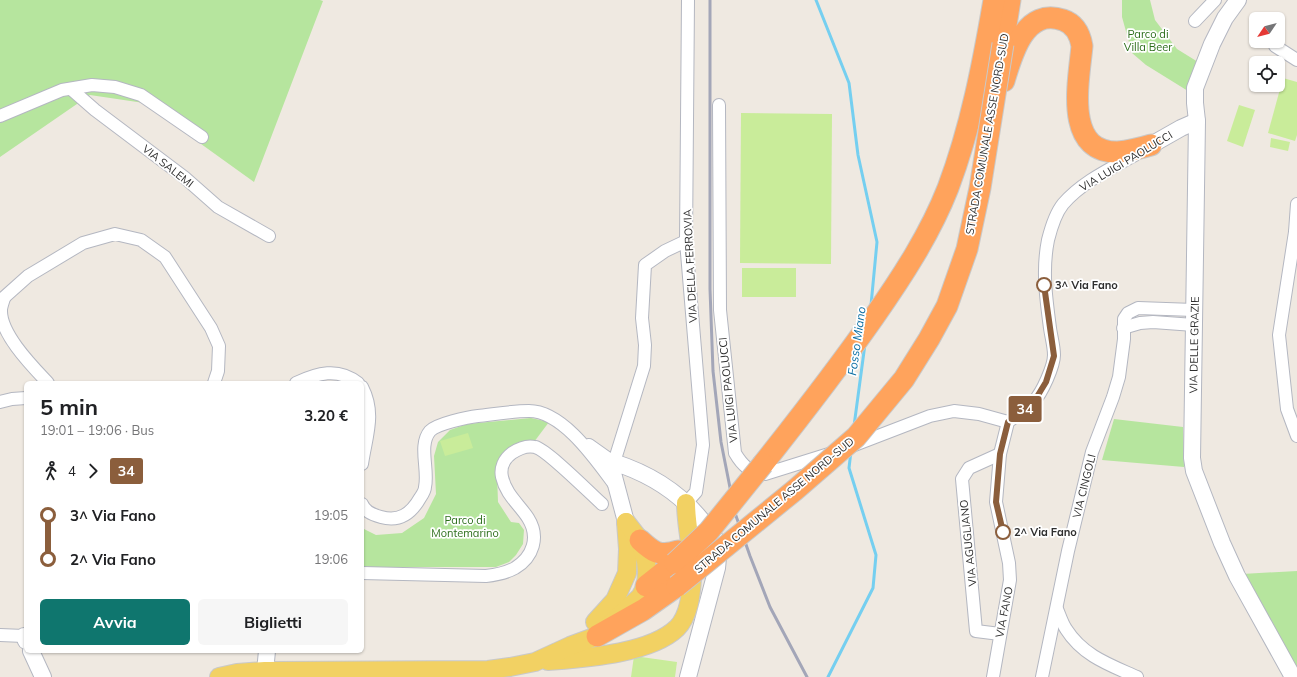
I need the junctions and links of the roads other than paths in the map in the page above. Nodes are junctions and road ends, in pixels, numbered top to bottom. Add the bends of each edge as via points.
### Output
1 (688, 0) edge
2 (994, 0) edge
3 (1010, 0) edge
4 (1215, 0) edge
5 (1238, 0) edge
6 (1195, 21) dead end
7 (1012, 41) junction
8 (1279, 48) edge
9 (1297, 60) edge
10 (71, 89) junction
11 (719, 105) dead end
12 (0, 116) edge
13 (1197, 121) junction
14 (202, 137) dead end
15 (1142, 147) junction
16 (1297, 204) edge
17 (1296, 233) edge
18 (269, 236) dead end
19 (686, 241) junction
20 (1, 297) edge
21 (1153, 308) junction
22 (1194, 317) junction
23 (1153, 322) junction
24 (1123, 328) junction
25 (46, 381) edge
26 (215, 381) edge
27 (302, 381) edge
28 (356, 381) edge
29 (364, 391) edge
30 (24, 398) edge
31 (0, 402) edge
32 (1008, 422) junction
33 (1297, 436) edge
34 (576, 437) junction
35 (364, 454) edge
36 (1000, 454) junction
37 (613, 462) junction
38 (617, 488) junction
39 (686, 503) junction
40 (602, 504) dead end
41 (364, 507) edge
42 (626, 522) junction
43 (640, 540) junction
44 (677, 557) junction
45 (364, 573) edge
46 (646, 586) junction
47 (1057, 610) junction
48 (596, 629) junction
49 (1000, 634) junction
50 (0, 635) edge
51 (24, 638) edge
52 (32, 653) edge
53 (267, 653) edge
54 (535, 662) junction
55 (265, 671) junction
56 (43, 677) edge
57 (219, 677) edge
58 (688, 677) edge
59 (993, 677) edge
60 (1042, 677) edge
61 (1137, 677) edge
62 (1292, 677) edge

1 - 19 street, VIA DELLA FERROVIA
2 - 44 highway, STRADA COMUNALE ASSE NORD-SUD, bridge via 972,114 948,189 917,252 859,338 807,408 709,531
3 - 7 highway, STRADA COMUNALE ASSE NORD-SUD
4 - 6 street
5 - 13 street, VIA DELLE GRAZIE via 1225,18 1212,44 1195,88
7 - 15 highway via 1035,21 1048,17 1070,24 1077,30 1082,46 1078,104 1081,127 1090,142 1107,150 1117,152
7 - 48 highway, STRADA COMUNALE ASSE NORD-SUD, bridge via 967,248 946,306 904,379 856,437 677,586 643,610
8 - 9 street
10 - 12 street via 62,90
10 - 14 street via 92,85 115,87 141,94
10 - 18 street, VIA SALEMI via 184,177 218,207
11 - 32 street, VIA LUIGI PAOLUCCI, bridge via 720,310 735,453 740,462 749,469 765,474 835,452 930,416 954,411 979,414
13 - 15 street, VIA LUIGI PAOLUCCI
13 - 22 street, VIA DELLE GRAZIE
15 - 32 street, VIA LUIGI PAOLUCCI via 1070,196 1055,217 1045,254 1044,285 1054,356 1046,382 1035,400
16 - 17 street
17 - 33 street via 1279,335 1287,409
19 - 37 street via 645,265 642,318 644,366
19 - 39 street, VIA DELLA FERROVIA via 703,445 696,492
20 - 25 street via 0,311 5,328 18,349
20 - 26 street via 28,276 83,243 115,234 141,240 165,257 211,328 219,346 218,371
21 - 22 street, VIA CINGOLI
21 - 23 street
21 - 24 street, VIA CINGOLI via 1138,308 1128,313
22 - 23 street
22 - 62 street, VIA DELLE GRAZIE via 1194,471 1237,576
23 - 24 street
24 - 47 street, VIA CINGOLI via 1119,377 1092,452 1068,551
27 - 28 street via 335,372
29 - 35 street via 370,405 370,422
30 - 31 street
32 - 36 street, VIA FANO
34 - 37 street
34 - 38 street
34 - 41 street via 559,422 531,411 467,417 449,422 431,430 425,438 426,488 408,514 395,519 383,518 372,514
36 - 49 street, VIA FANO via 996,502 1009,563 1010,580
36 - 49 street, VIA AGUGLIANO via 969,468 962,479 976,631
37 - 38 street
37 - 39 street via 640,472 666,486
38 - 42 street
39 - 54 main road via 692,579 687,611 677,628 656,642 628,651
39 - 58 street via 713,536 719,555
40 - 45 street via 543,452 536,447 526,447 507,457 502,466 505,486 533,528 533,546 524,561 504,572 486,576
42 - 43 main road
42 - 48 main road via 627,573 615,600
43 - 44 highway via 658,553
43 - 46 main road via 646,561
44 - 46 highway, STRADA COMUNALE ASSE NORD-SUD
46 - 48 main road via 640,597
47 - 60 street, VIA CINGOLI
47 - 61 street via 1066,630 1094,658
48 - 54 main road via 570,646
49 - 59 street, VIA FANO
50 - 51 street
52 - 56 street
53 - 55 street
54 - 55 main road via 488,670
55 - 57 main road via 237,672

